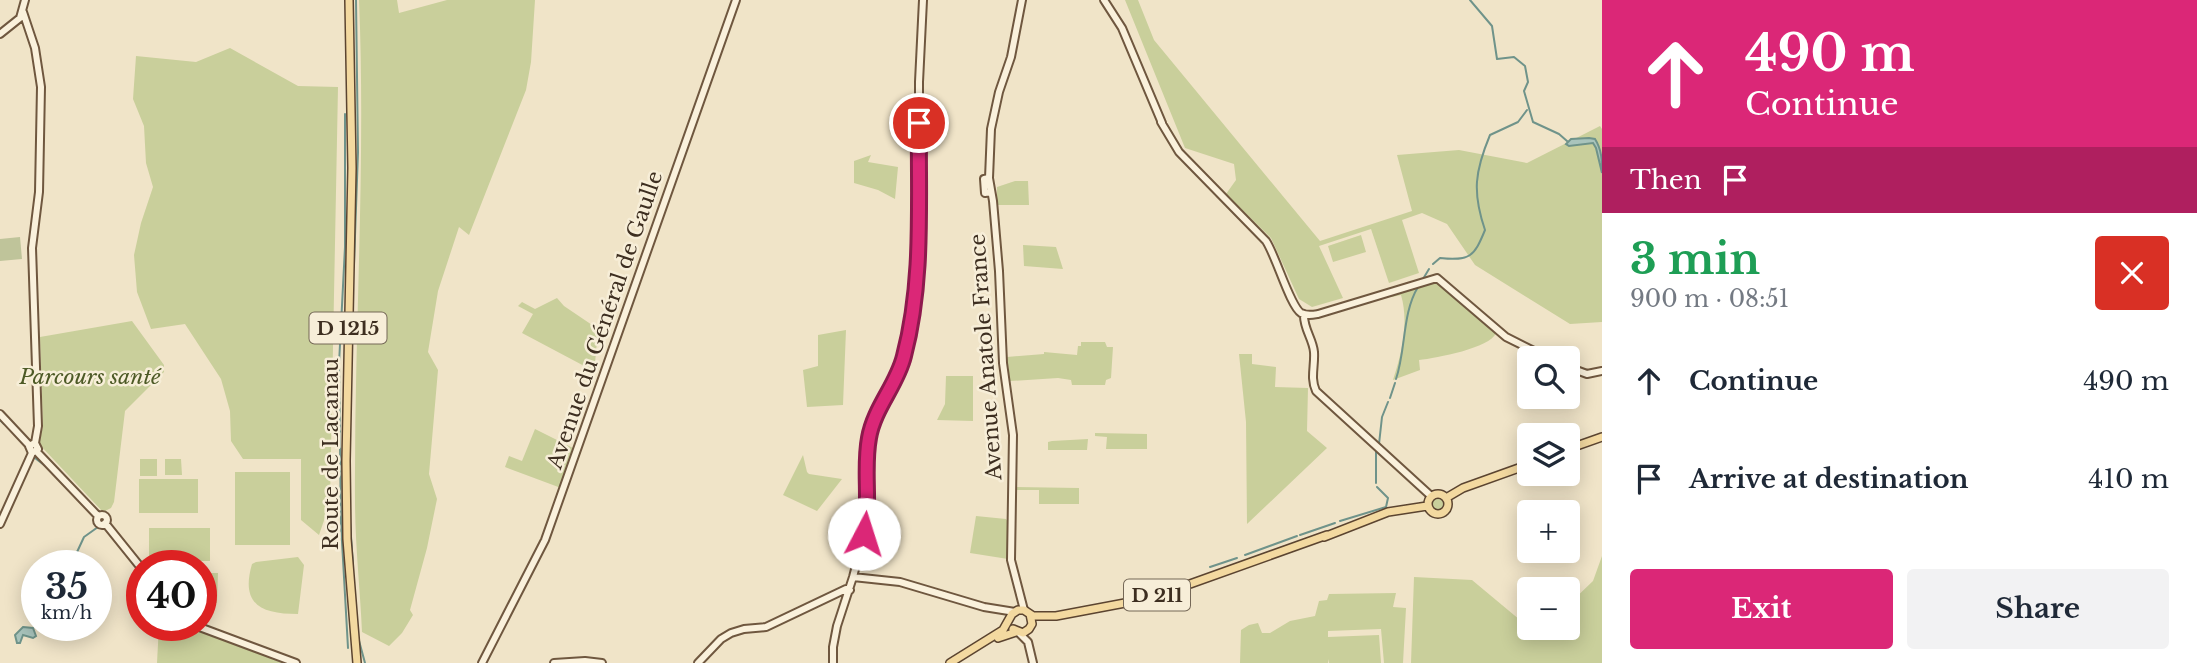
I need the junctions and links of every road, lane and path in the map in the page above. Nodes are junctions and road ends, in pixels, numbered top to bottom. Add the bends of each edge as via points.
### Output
1 (25, 0) edge
2 (349, 0) edge
3 (736, 0) edge
4 (923, 0) edge
5 (1022, 0) edge
6 (1104, 0) edge
7 (23, 12) junction
8 (0, 34) edge
9 (1304, 314) junction
10 (1524, 346) edge
11 (1580, 371) edge
12 (1602, 371) edge
13 (0, 414) edge
14 (1602, 437) edge
15 (1580, 445) edge
16 (33, 448) junction
17 (1517, 469) edge
18 (1431, 496) junction
19 (1446, 498) junction
20 (1427, 506) junction
21 (0, 524) edge
22 (127, 550) edge
23 (853, 577) junction
24 (850, 590) junction
25 (1017, 612) junction
26 (1056, 616) junction
27 (1030, 628) junction
28 (1018, 632) junction
29 (217, 634) edge
30 (491, 645) junction
31 (356, 661) edge
32 (700, 662) edge
33 (296, 663) edge
34 (477, 663) edge
35 (482, 663) edge
36 (554, 663) edge
37 (602, 663) edge
38 (833, 663) edge
39 (950, 663) edge
40 (956, 663) edge
41 (1034, 663) edge

1 - 7 street
2 - 31 main road, Route de Lacanau / D 1215 via 352,167 346,448
3 - 30 street, Avenue du Général de Gaulle via 545,540
4 - 23 street via 919,250 904,357 869,438 867,523
5 - 25 street, Avenue Anatole France via 991,129 989,178 984,179 983,190 991,192 1013,435 1011,560
6 - 9 street via 1122,28 1161,122 1179,152 1266,241 1295,306
7 - 8 street
7 - 16 street via 41,87 32,248 38,426
9 - 10 street via 1440,279 1506,337
9 - 18 street via 1314,348 1315,391
11 - 12 street
13 - 16 street
14 - 15 main road
16 - 21 street
16 - 22 street
17 - 19 main road
18 - 19 main road
18 - 20 main road
19 - 20 main road via 1448,506 1442,514 1432,513
20 - 26 main road, D 211 via 1388,512 1157,594
23 - 24 street
23 - 25 street via 915,585 972,604
24 - 32 street via 766,627 732,632
24 - 38 street via 837,626
25 - 26 main road, D 211
25 - 27 main road via 1032,620
25 - 28 main road via 1011,627
25 - 39 main road via 1003,630
26 - 27 main road, D 211
27 - 28 main road
27 - 41 street
28 - 40 main road via 991,641
28 - 41 street via 1028,642
29 - 33 street
30 - 34 street, Avenue du Général de Gaulle
30 - 35 street, Avenue du Général de Gaulle
36 - 37 street

